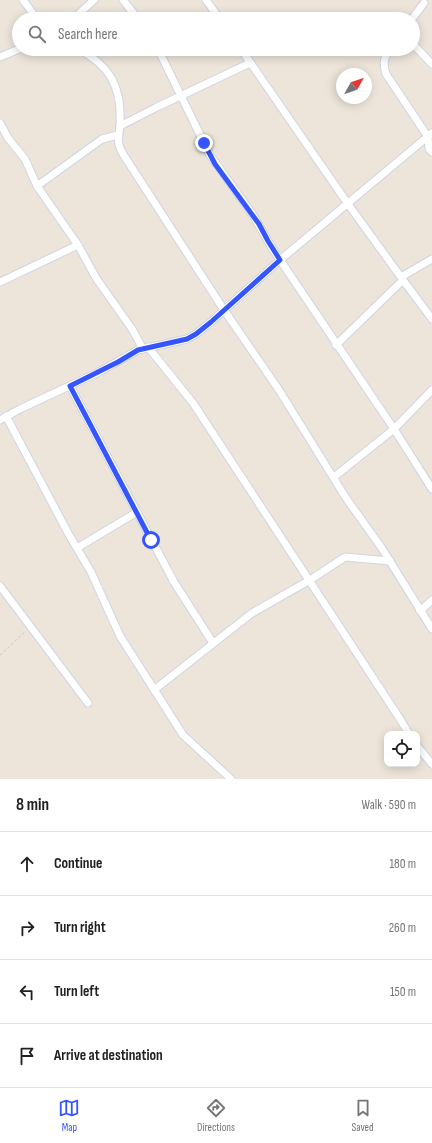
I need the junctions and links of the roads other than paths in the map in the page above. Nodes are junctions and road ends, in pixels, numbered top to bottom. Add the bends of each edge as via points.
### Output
1 (23, 0) edge
2 (94, 0) edge
3 (123, 0) edge
4 (206, 0) edge
5 (424, 1) edge
6 (32, 12) edge
7 (81, 12) edge
8 (132, 12) edge
9 (215, 12) edge
10 (417, 12) edge
11 (420, 51) edge
12 (12, 52) edge
13 (91, 56) edge
14 (161, 56) edge
15 (246, 56) edge
16 (385, 56) edge
17 (0, 57) edge
18 (250, 63) junction
19 (432, 64) edge
20 (181, 96) junction
21 (0, 123) edge
22 (120, 126) junction
23 (118, 135) junction
24 (430, 135) edge
25 (432, 152) edge
26 (37, 186) junction
27 (348, 204) junction
28 (78, 245) junction
29 (432, 259) edge
30 (280, 260) junction
31 (402, 278) junction
32 (0, 282) edge
33 (224, 310) junction
34 (432, 318) edge
35 (336, 345) junction
36 (145, 348) junction
37 (70, 386) junction
38 (432, 390) edge
39 (3, 418) edge
40 (394, 429) junction
41 (334, 477) junction
42 (432, 489) edge
43 (137, 512) junction
44 (77, 548) junction
45 (390, 561) junction
46 (310, 580) junction
47 (0, 586) edge
48 (432, 600) edge
49 (420, 611) junction
50 (432, 629) edge
51 (213, 643) junction
52 (154, 690) junction
53 (88, 703) dead end
54 (407, 731) edge
55 (420, 750) edge
56 (432, 764) edge
57 (231, 779) edge

1 - 6 street
2 - 7 street
3 - 8 street
4 - 9 street
5 - 10 street
11 - 19 street
12 - 17 street
13 - 22 street via 109,74 118,94
14 - 20 street
15 - 18 street
16 - 24 street via 383,64 386,74
18 - 20 street
18 - 27 street
20 - 22 street
20 - 30 street via 210,155 256,219
21 - 26 street via 25,159
22 - 23 street
23 - 26 street via 102,139
23 - 33 street via 119,147 123,154
24 - 25 street via 429,149
24 - 27 street
26 - 28 street
27 - 30 street
27 - 31 street
28 - 32 street
28 - 36 street via 96,278
29 - 31 street
30 - 33 street
30 - 35 street
31 - 34 street
31 - 35 street
33 - 36 street via 187,339
33 - 41 street
35 - 40 street
36 - 37 street
36 - 46 street via 193,403
37 - 39 street
37 - 43 street
38 - 40 street
39 - 44 street
40 - 41 street
40 - 42 street
41 - 45 street
43 - 44 street
43 - 51 street via 174,582
44 - 52 street via 100,590 120,636
45 - 46 street via 345,557
45 - 49 street
46 - 51 street via 252,613
46 - 54 street
47 - 53 street
48 - 49 street
49 - 50 street
51 - 52 street
52 - 57 street via 183,736
55 - 56 street

